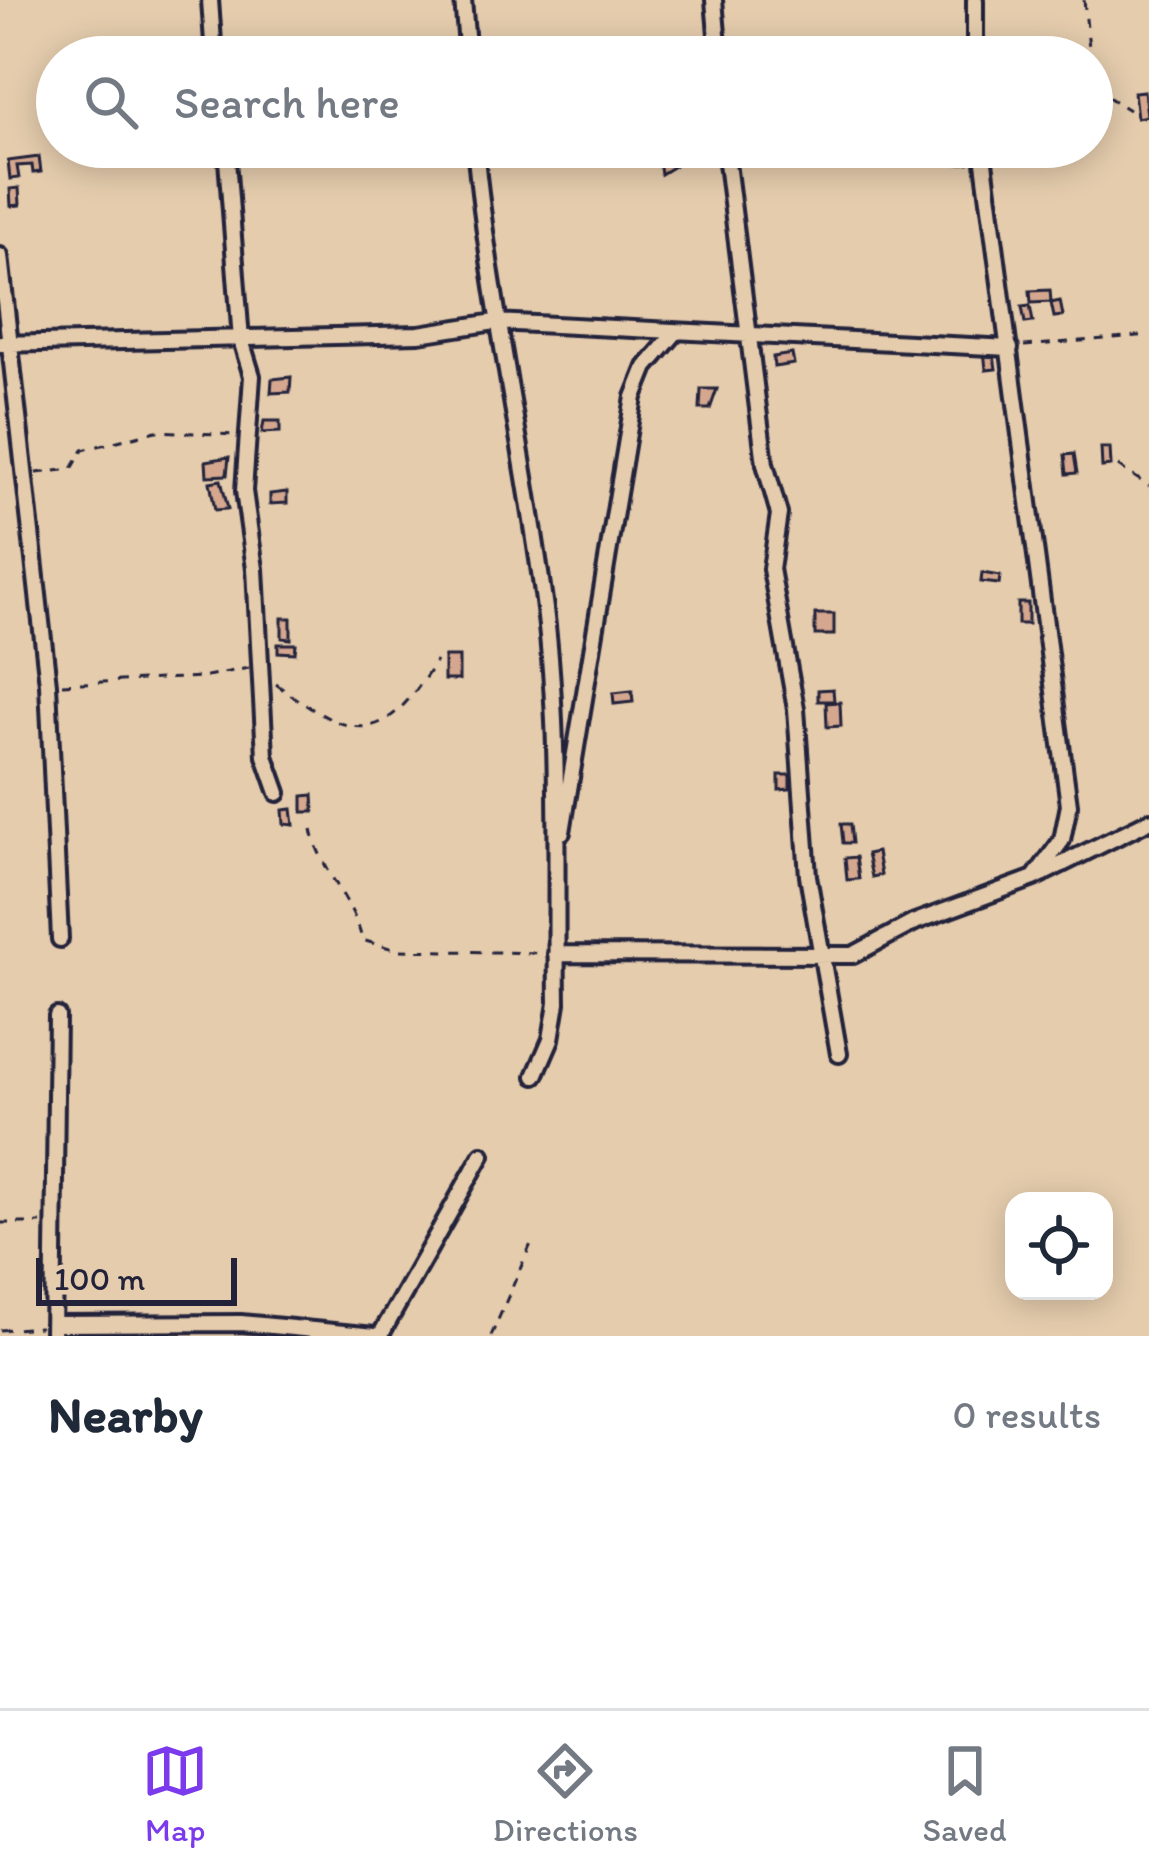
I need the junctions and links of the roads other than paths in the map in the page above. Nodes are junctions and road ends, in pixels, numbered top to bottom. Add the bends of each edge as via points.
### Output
1 (210, 0) edge
2 (463, 0) edge
3 (714, 0) edge
4 (975, 0) edge
5 (213, 36) edge
6 (466, 36) edge
7 (717, 36) edge
8 (975, 36) edge
9 (228, 168) edge
10 (477, 168) edge
11 (728, 168) edge
12 (984, 168) edge
13 (0, 256) edge
14 (495, 322) junction
15 (676, 332) junction
16 (749, 334) junction
17 (241, 340) junction
18 (5, 343) edge
19 (1010, 348) junction
20 (278, 793) dead end
21 (1149, 821) edge
22 (1034, 878) junction
23 (60, 939) dead end
24 (556, 947) junction
25 (818, 958) junction
26 (57, 1016) dead end
27 (839, 1054) dead end
28 (535, 1076) dead end
29 (482, 1155) dead end
30 (53, 1330) edge
31 (377, 1336) edge

1 - 5 street
2 - 6 street
3 - 7 street
4 - 8 street
9 - 17 street
10 - 14 street
11 - 16 street
12 - 19 street
13 - 18 street
14 - 15 street
14 - 17 street via 419,334
14 - 24 street via 544,609
15 - 16 street
15 - 24 street via 646,367 634,397 562,830
16 - 19 street
16 - 25 street via 779,514 771,569 796,709
17 - 18 street
17 - 20 street via 252,376 244,490 266,756
18 - 23 street via 48,684
19 - 22 street via 1069,805 1062,840
21 - 22 street
22 - 25 street via 915,922 853,955
24 - 25 street
24 - 28 street via 556,1018
25 - 27 street
26 - 30 street
29 - 31 street
30 - 31 street via 242,1323

